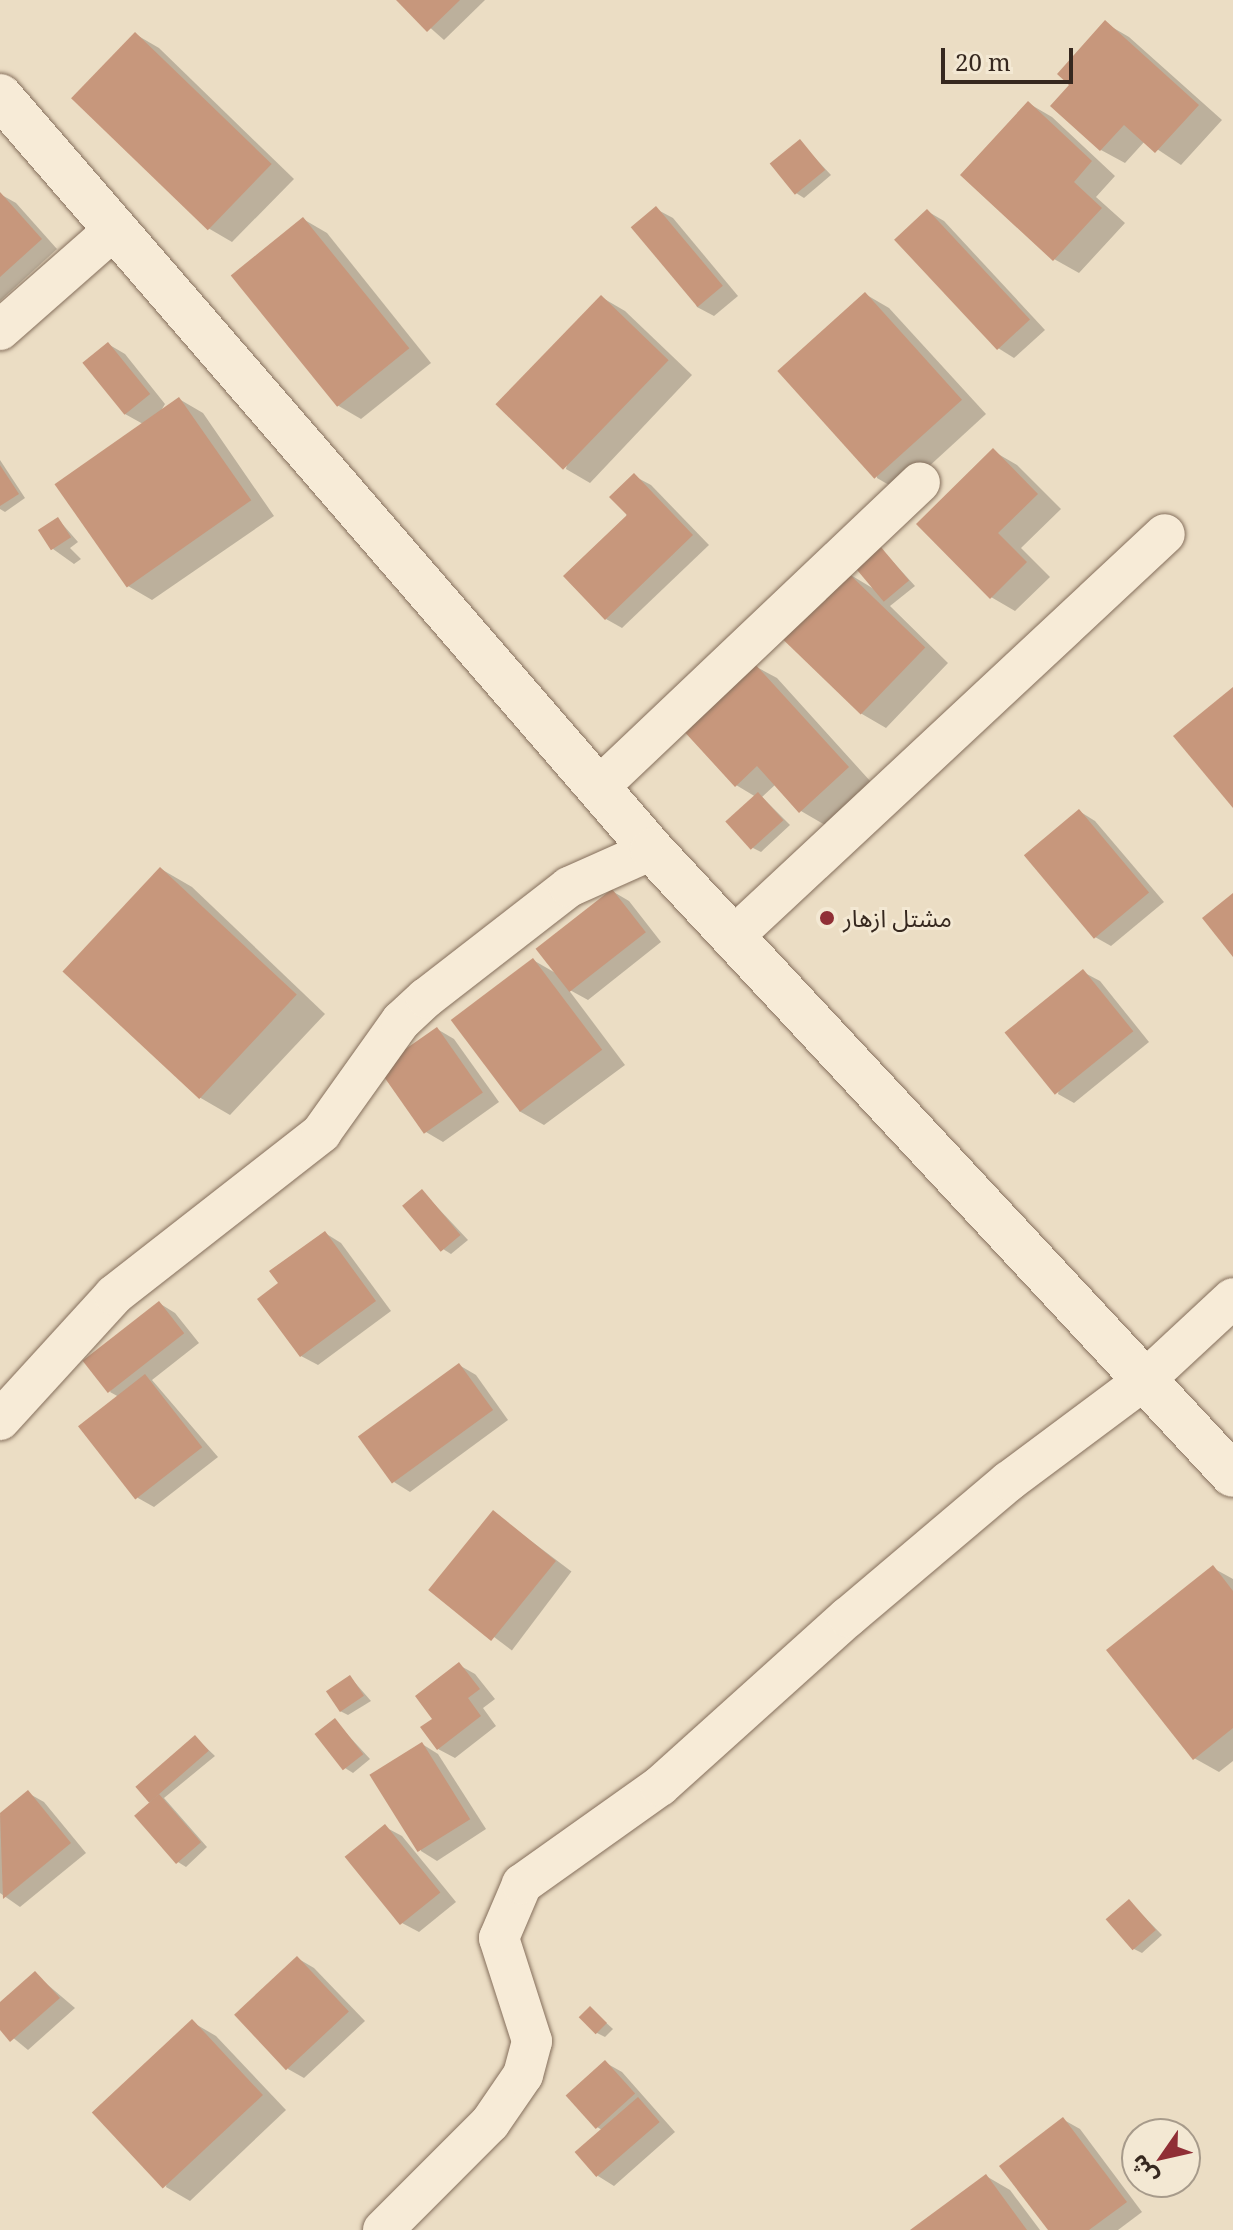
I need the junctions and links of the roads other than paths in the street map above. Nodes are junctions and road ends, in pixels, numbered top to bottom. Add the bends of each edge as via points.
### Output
1 (0, 96) edge
2 (115, 229) junction
3 (0, 330) edge
4 (920, 482) dead end
5 (1165, 534) dead end
6 (600, 786) junction
7 (652, 850) junction
8 (734, 936) junction
9 (1233, 1298) edge
10 (1147, 1378) junction
11 (0, 1420) edge
12 (1233, 1475) edge
13 (383, 2230) edge

1 - 2 street
2 - 3 street
2 - 6 street
4 - 6 street
5 - 8 street
6 - 7 street
7 - 8 street
7 - 11 street via 569,887 426,998 401,1021 321,1133 114,1295
8 - 10 street
9 - 10 street
10 - 12 street
10 - 13 street via 1009,1481 660,1786 522,1884 499,1938 532,2041 523,2075 490,2123

